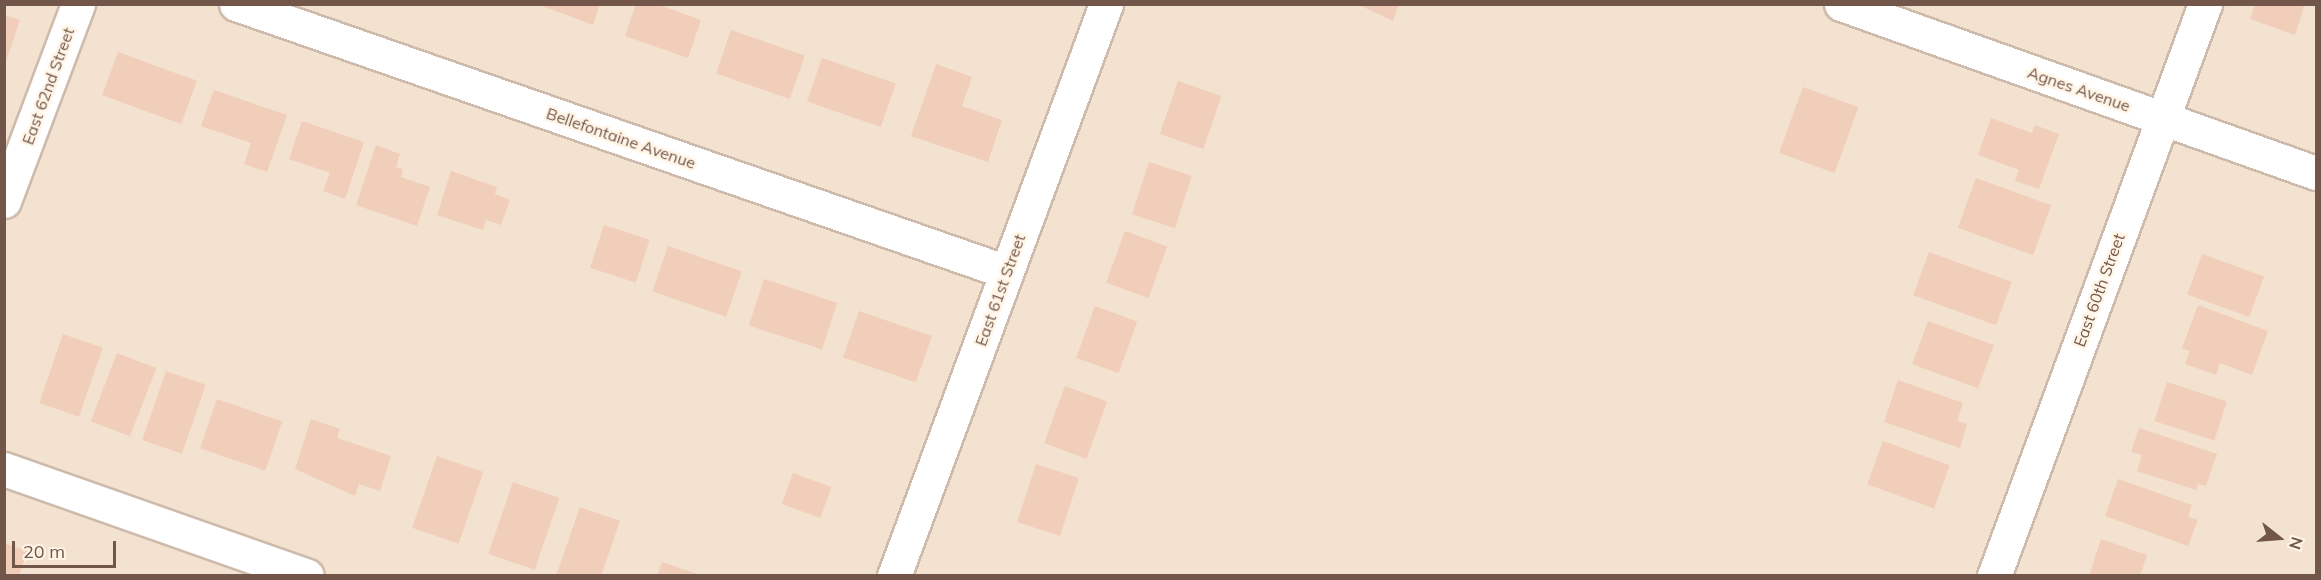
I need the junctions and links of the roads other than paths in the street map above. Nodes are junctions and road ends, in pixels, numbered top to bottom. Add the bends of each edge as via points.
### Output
1 (78, 4) edge
2 (236, 4) edge
3 (1106, 4) edge
4 (1841, 4) edge
5 (2205, 4) edge
6 (2163, 118) junction
7 (2316, 173) edge
8 (4, 201) edge
9 (1007, 272) junction
10 (4, 469) edge
11 (307, 576) edge
12 (894, 576) edge
13 (1994, 576) edge

1 - 8 street, East 62nd Street
2 - 9 street, Bellefontaine Avenue
3 - 9 street, East 61st Street
4 - 6 street, Agnes Avenue
5 - 6 street, East 60th Street
6 - 7 street, Agnes Avenue
6 - 13 street, East 60th Street
9 - 12 street, East 61st Street
10 - 11 street

